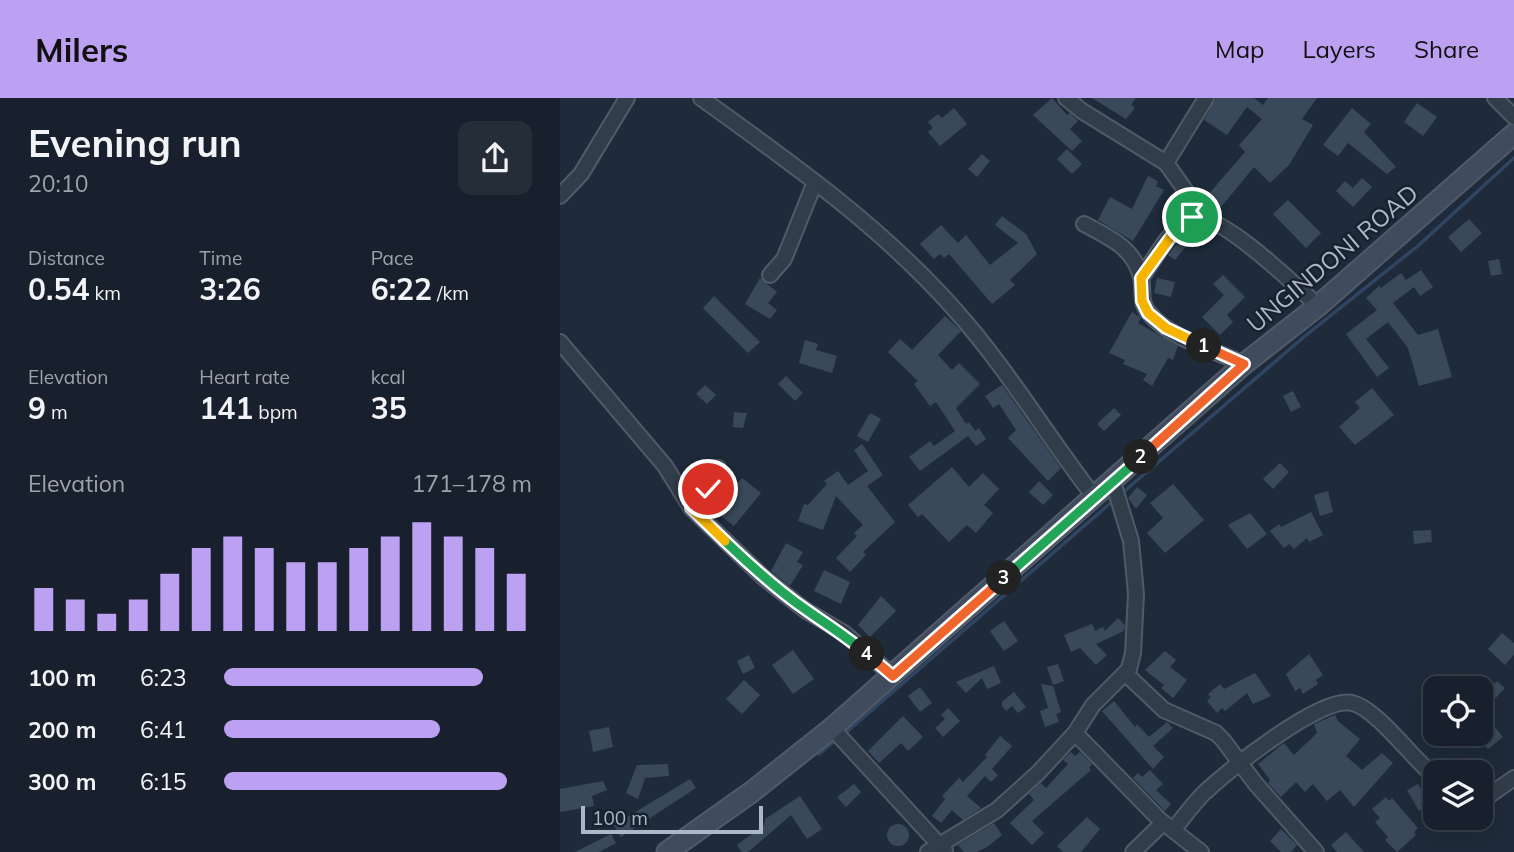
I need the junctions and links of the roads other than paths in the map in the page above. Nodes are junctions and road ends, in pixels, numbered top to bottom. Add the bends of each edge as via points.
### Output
1 (627, 98) edge
2 (701, 98) edge
3 (1066, 98) edge
4 (1206, 98) edge
5 (1495, 98) edge
6 (1514, 117) edge
7 (1512, 141) edge
8 (1166, 163) junction
9 (815, 182) junction
10 (560, 196) edge
11 (1192, 217) junction
12 (1084, 224) dead end
13 (770, 275) dead end
14 (1141, 278) junction
15 (1318, 306) junction
16 (560, 342) edge
17 (1244, 364) junction
18 (718, 468) dead end
19 (1113, 482) junction
20 (1095, 498) junction
21 (691, 508) junction
22 (1126, 674) junction
23 (893, 676) junction
24 (832, 728) junction
25 (1075, 733) junction
26 (1239, 764) junction
27 (1423, 768) edge
28 (1514, 778) edge
29 (1493, 793) edge
30 (1168, 826) junction
31 (938, 850) edge
32 (667, 852) edge
33 (1133, 852) edge
34 (1201, 852) edge
35 (1316, 852) edge

1 - 10 street via 581,174
2 - 9 street
3 - 8 street
4 - 8 street
5 - 6 street
7 - 15 main road, UNGINDONI ROAD
8 - 11 street via 1188,194
9 - 13 street via 784,259
9 - 20 street via 901,254 954,309 992,354
11 - 14 street via 1178,227
11 - 15 street via 1202,218 1255,249
12 - 14 street via 1126,249
14 - 17 street via 1142,301 1148,313 1166,328
15 - 17 main road, UNGINDONI ROAD
16 - 21 street via 653,451
17 - 19 main road, UNGINDONI ROAD
18 - 21 street
19 - 20 main road, UNGINDONI ROAD
19 - 22 street via 1131,541 1136,594 1133,653
20 - 23 main road, UNGINDONI ROAD
21 - 23 street via 763,577 844,633
22 - 25 street via 1093,705
22 - 26 street via 1164,710 1216,733
23 - 24 main road, UNGINDONI ROAD
24 - 31 street
24 - 32 main road, UNGINDONI ROAD
25 - 30 street
25 - 31 street via 997,810
26 - 27 street via 1249,753 1318,711 1343,702 1354,703 1377,717
26 - 30 street
26 - 35 street
28 - 29 street
30 - 33 street
30 - 34 street

